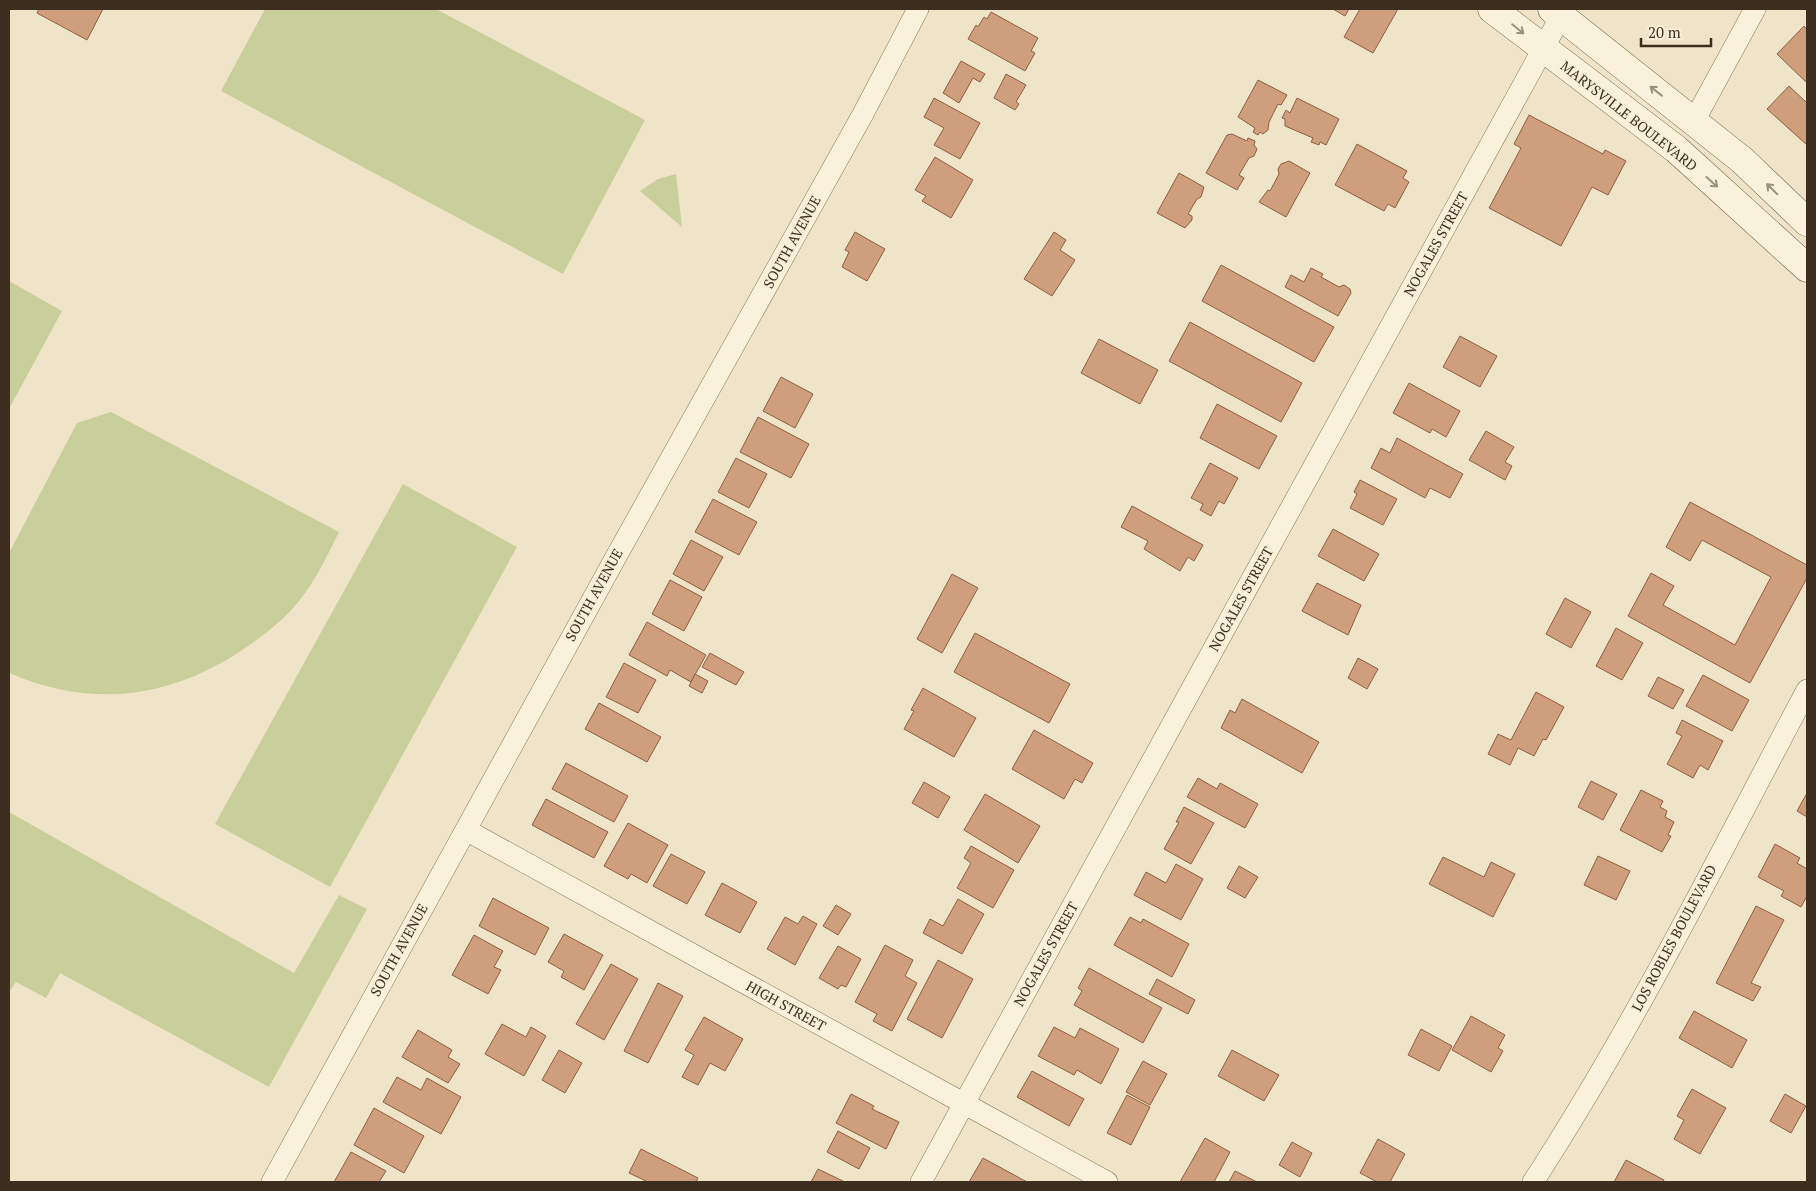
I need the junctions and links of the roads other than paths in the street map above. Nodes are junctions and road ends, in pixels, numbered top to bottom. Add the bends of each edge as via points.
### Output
1 (918, 9) edge
2 (1492, 9) edge
3 (1755, 9) edge
4 (1557, 12) edge
5 (1543, 49) junction
6 (1694, 121) junction
7 (1676, 150) junction
8 (1807, 222) edge
9 (1807, 268) edge
10 (1807, 690) edge
11 (466, 830) junction
12 (964, 1104) junction
13 (272, 1182) edge
14 (921, 1182) edge
15 (1107, 1182) edge
16 (1533, 1182) edge

1 - 11 street, SOUTH AVENUE
2 -> 5 main road, MARYSVILLE BOULEVARD
3 - 6 street
4 - 5 street, NOGALES STREET
6 -> 4 main road
5 - 7 main road, MARYSVILLE BOULEVARD
5 - 12 street, NOGALES STREET
6 - 7 main road
8 -> 6 main road via 1742,160
7 -> 9 main road, MARYSVILLE BOULEVARD
10 - 16 street, LOS ROBLES BOULEVARD via 1624,1031
11 - 12 street, HIGH STREET
11 - 13 street, SOUTH AVENUE
12 - 14 street, NOGALES STREET
12 - 15 street, HIGH STREET

